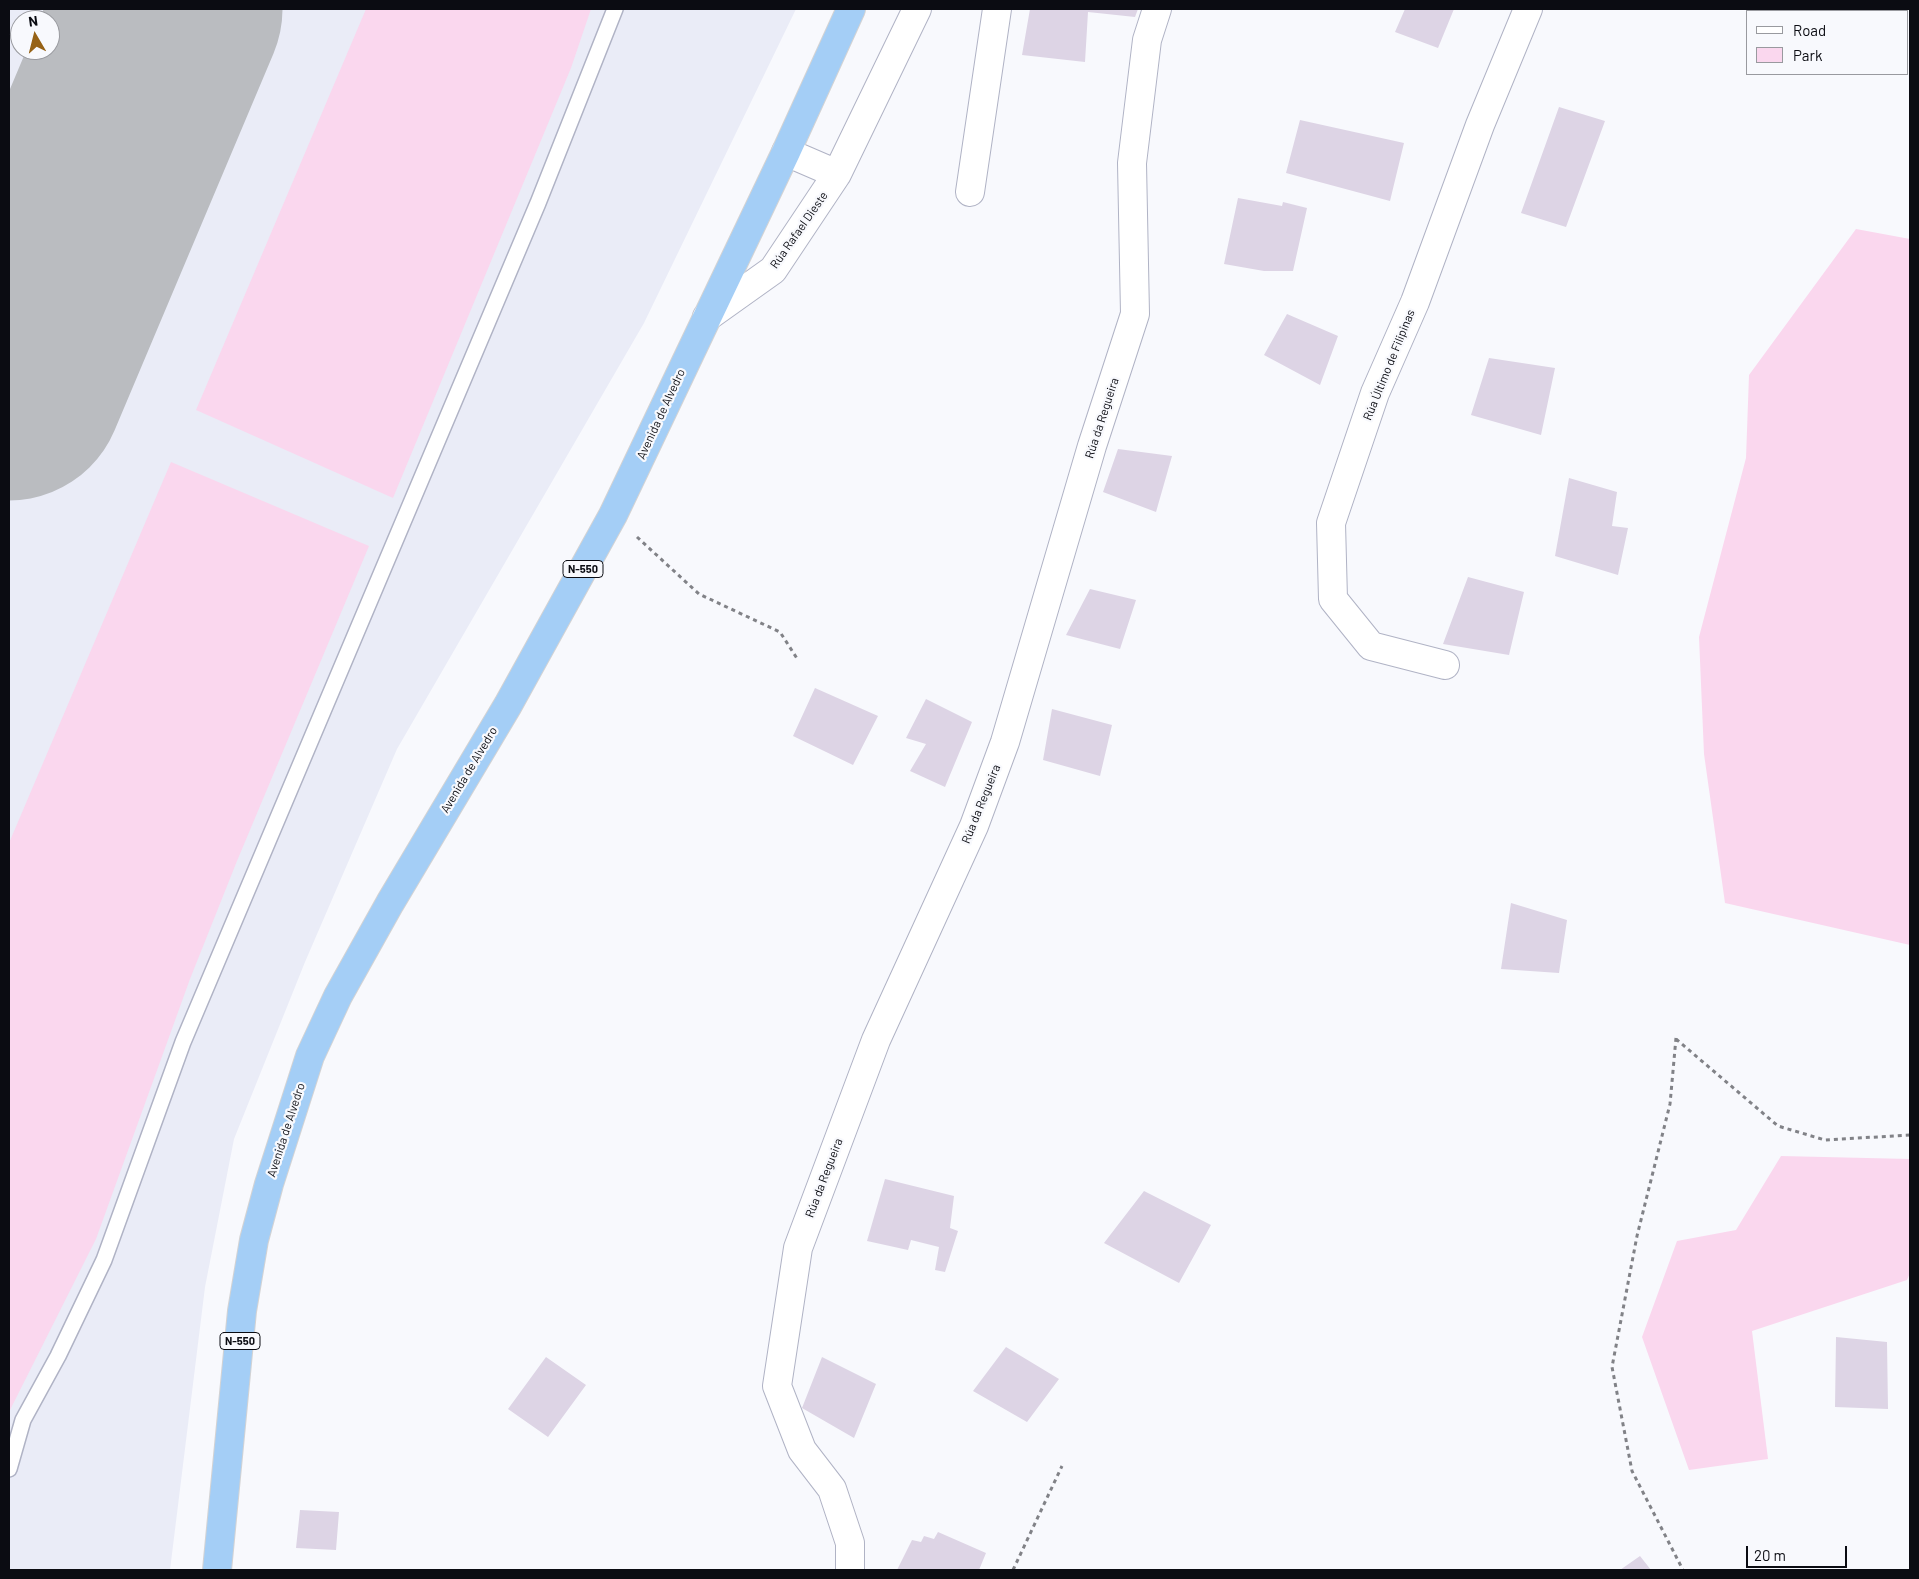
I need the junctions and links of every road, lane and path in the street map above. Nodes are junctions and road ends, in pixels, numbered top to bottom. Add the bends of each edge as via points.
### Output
1 (615, 9) edge
2 (851, 9) edge
3 (917, 9) edge
4 (997, 9) edge
5 (1157, 9) edge
6 (1528, 9) edge
7 (786, 152) junction
8 (837, 174) junction
9 (970, 192) dead end
10 (707, 317) junction
11 (613, 515) junction
12 (798, 660) dead end
13 (1445, 666) dead end
14 (1910, 1135) edge
15 (1062, 1466) dead end
16 (9, 1469) edge
17 (217, 1570) edge
18 (850, 1570) edge
19 (1013, 1570) edge
20 (1683, 1570) edge

1 - 16 lane via 538,203 183,1042 104,1260 23,1420
2 - 7 highway, Avenida de Alvedro / N-550
3 - 8 street, Rúa Rafael Dieste
4 - 9 street
5 - 18 street, Rúa da Regueira via 1147,40 1132,163 1135,314 1092,446 1005,742 974,826 876,1040 798,1248 777,1386 802,1450 832,1489 850,1543
6 - 13 street, Rúa Último de Filipinas via 1480,124 1415,302 1375,393 1331,523 1333,599 1371,646
7 - 8 street
7 - 10 highway, Avenida de Alvedro / N-550
8 - 10 street, Rúa Rafael Dieste via 773,270
10 - 11 highway, Avenida de Alvedro / N-550
11 - 12 path via 699,594 780,632
11 - 17 highway, Avenida de Alvedro / N-550 via 508,705 390,903 338,996 310,1056 254,1240 242,1311
14 - 20 path via 1825,1140 1778,1126 1676,1038 1670,1104 1637,1236 1612,1367 1632,1471
15 - 19 path

